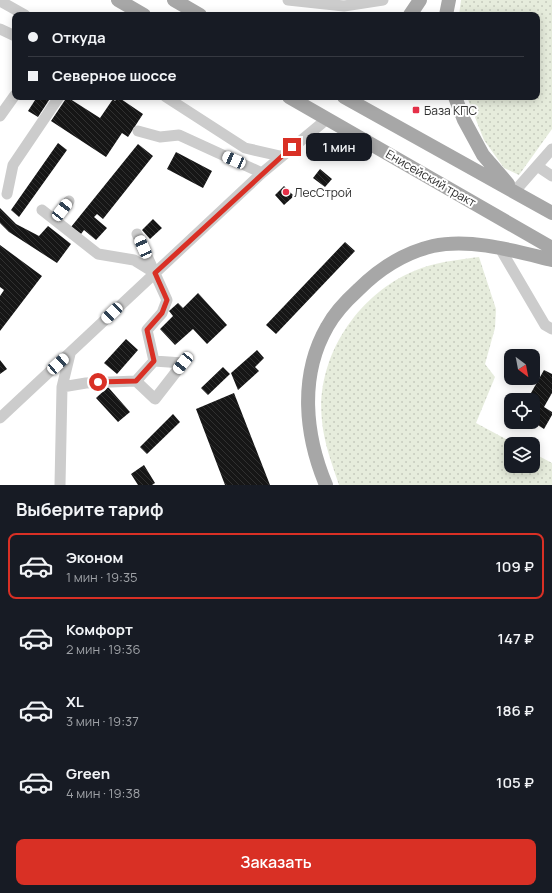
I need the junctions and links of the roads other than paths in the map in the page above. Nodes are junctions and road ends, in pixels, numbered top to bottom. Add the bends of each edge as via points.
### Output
1 (118, 0) edge
2 (174, 0) edge
3 (288, 0) edge
4 (383, 0) edge
5 (420, 0) edge
6 (449, 0) edge
7 (0, 1) edge
8 (20, 12) edge
9 (139, 12) edge
10 (195, 12) edge
11 (412, 12) edge
12 (447, 12) edge
13 (0, 29) edge
14 (12, 35) edge
15 (12, 99) edge
16 (57, 100) edge
17 (171, 100) edge
18 (293, 100) edge
19 (349, 100) edge
20 (456, 100) edge
21 (0, 116) edge
22 (327, 119) junction
23 (138, 131) dead end
24 (552, 149) edge
25 (280, 156) junction
26 (537, 166) junction
27 (262, 173) junction
28 (552, 176) edge
29 (515, 191) junction
30 (7, 194) dead end
31 (69, 201) dead end
32 (42, 210) dead end
33 (552, 212) edge
34 (55, 219) junction
35 (137, 234) dead end
36 (552, 248) edge
37 (501, 250) junction
38 (552, 260) edge
39 (155, 273) junction
40 (552, 329) edge
41 (70, 354) junction
42 (154, 361) junction
43 (136, 381) junction
44 (62, 387) junction
45 (0, 418) edge
46 (60, 485) edge
47 (326, 485) edge

1 - 9 main road
2 - 10 main road
3 - 4 street via 344,6
5 - 11 main road
6 - 12 main road
7 - 8 street
13 - 14 street
15 - 21 street
16 - 30 street via 13,165
17 - 25 street via 246,148
18 - 22 main road, Енисейский тракт
19 - 29 main road
20 - 29 main road via 483,155
22 - 25 street
22 - 36 main road, Енисейский тракт
23 - 27 street via 160,137 179,135
24 - 26 street
25 - 27 street
26 - 28 street
26 - 29 street
27 - 39 street
29 - 33 main road
31 - 34 street
32 - 34 street
34 - 39 street via 98,254 134,260
35 - 39 street
37 - 38 main road
37 - 40 street via 545,325
37 - 47 main road via 468,243 433,246 398,259 373,275 327,326 313,360 307,398 310,432 319,469
39 - 41 street
39 - 42 street via 167,300 162,313 147,330
41 - 44 street
41 - 45 street
42 - 43 street
42 - 43 street via 183,363 155,399
43 - 44 street via 86,383
44 - 46 street

